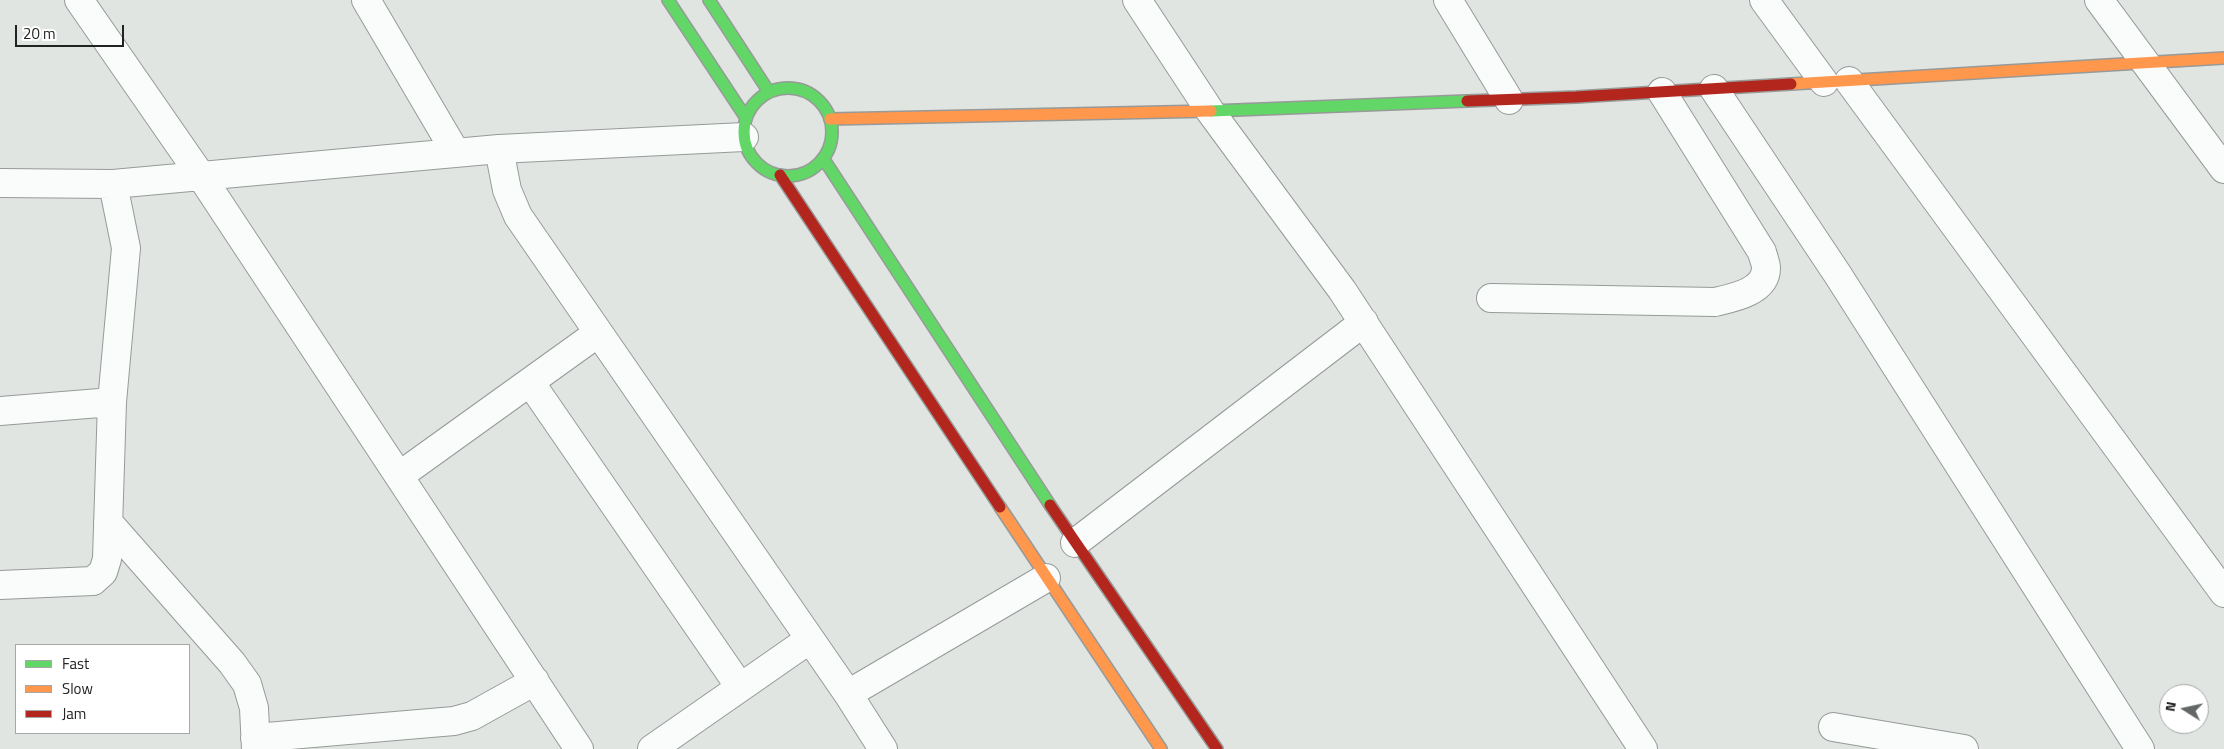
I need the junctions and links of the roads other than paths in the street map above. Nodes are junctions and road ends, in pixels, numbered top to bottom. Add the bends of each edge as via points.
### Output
1 (80, 0) edge
2 (366, 0) edge
3 (668, 0) edge
4 (709, 0) edge
5 (1137, 0) edge
6 (1448, 0) edge
7 (1764, 0) edge
8 (2099, 0) edge
9 (2224, 58) edge
10 (2145, 63) junction
11 (1836, 82) junction
12 (1714, 89) junction
13 (769, 92) junction
14 (1662, 92) junction
15 (1509, 100) junction
16 (1210, 111) junction
17 (830, 120) junction
18 (745, 128) junction
19 (499, 149) junction
20 (456, 153) junction
21 (823, 158) junction
22 (2224, 169) edge
23 (780, 175) junction
24 (201, 176) junction
25 (0, 183) edge
26 (113, 184) junction
27 (1491, 298) dead end
28 (1364, 322) junction
29 (598, 332) junction
30 (530, 382) junction
31 (112, 402) junction
32 (0, 411) edge
33 (399, 476) junction
34 (108, 522) junction
35 (1075, 543) junction
36 (1046, 578) junction
37 (0, 585) edge
38 (2224, 593) edge
39 (810, 639) junction
40 (535, 681) junction
41 (740, 687) junction
42 (848, 694) junction
43 (1833, 727) dead end
44 (255, 743) edge
45 (580, 749) edge
46 (652, 749) edge
47 (883, 749) edge
48 (1161, 749) edge
49 (1217, 749) edge
50 (1643, 749) edge
51 (1964, 749) edge
52 (2140, 749) edge

1 - 24 street
2 - 20 street
3 - 18 street
4 - 13 street
5 - 16 street
6 - 15 street
7 - 11 street
8 - 10 street
9 - 10 street
10 - 11 street
10 - 22 street
11 - 12 street
11 - 38 street
12 - 14 street
12 - 52 street via 1838,274
13 - 17 street via 783,87 799,89 812,95
13 - 18 street via 754,102
14 - 15 street
14 - 27 street via 1762,252 1766,268 1756,287 1739,296 1715,302
15 - 16 street
16 - 17 street
16 - 28 street
17 - 21 street via 830,139
18 - 19 street
18 - 23 street via 748,150 756,162
19 - 20 street
19 - 29 street via 507,190 518,216
20 - 24 street
21 - 23 street via 796,175
21 - 35 street
23 - 36 street
24 - 26 street
24 - 33 street
25 - 26 street
26 - 31 street via 126,248
28 - 35 street
28 - 50 street
29 - 30 street
29 - 39 street
30 - 33 street
30 - 41 street
31 - 32 street
31 - 34 street
33 - 40 street
34 - 37 street via 107,559 103,572 93,581
34 - 44 street via 247,684 254,708
35 - 49 street
36 - 42 street
36 - 48 street
39 - 41 street
39 - 42 street
40 - 44 street via 472,716 454,721
40 - 45 street
41 - 46 street
42 - 47 street
43 - 51 street

